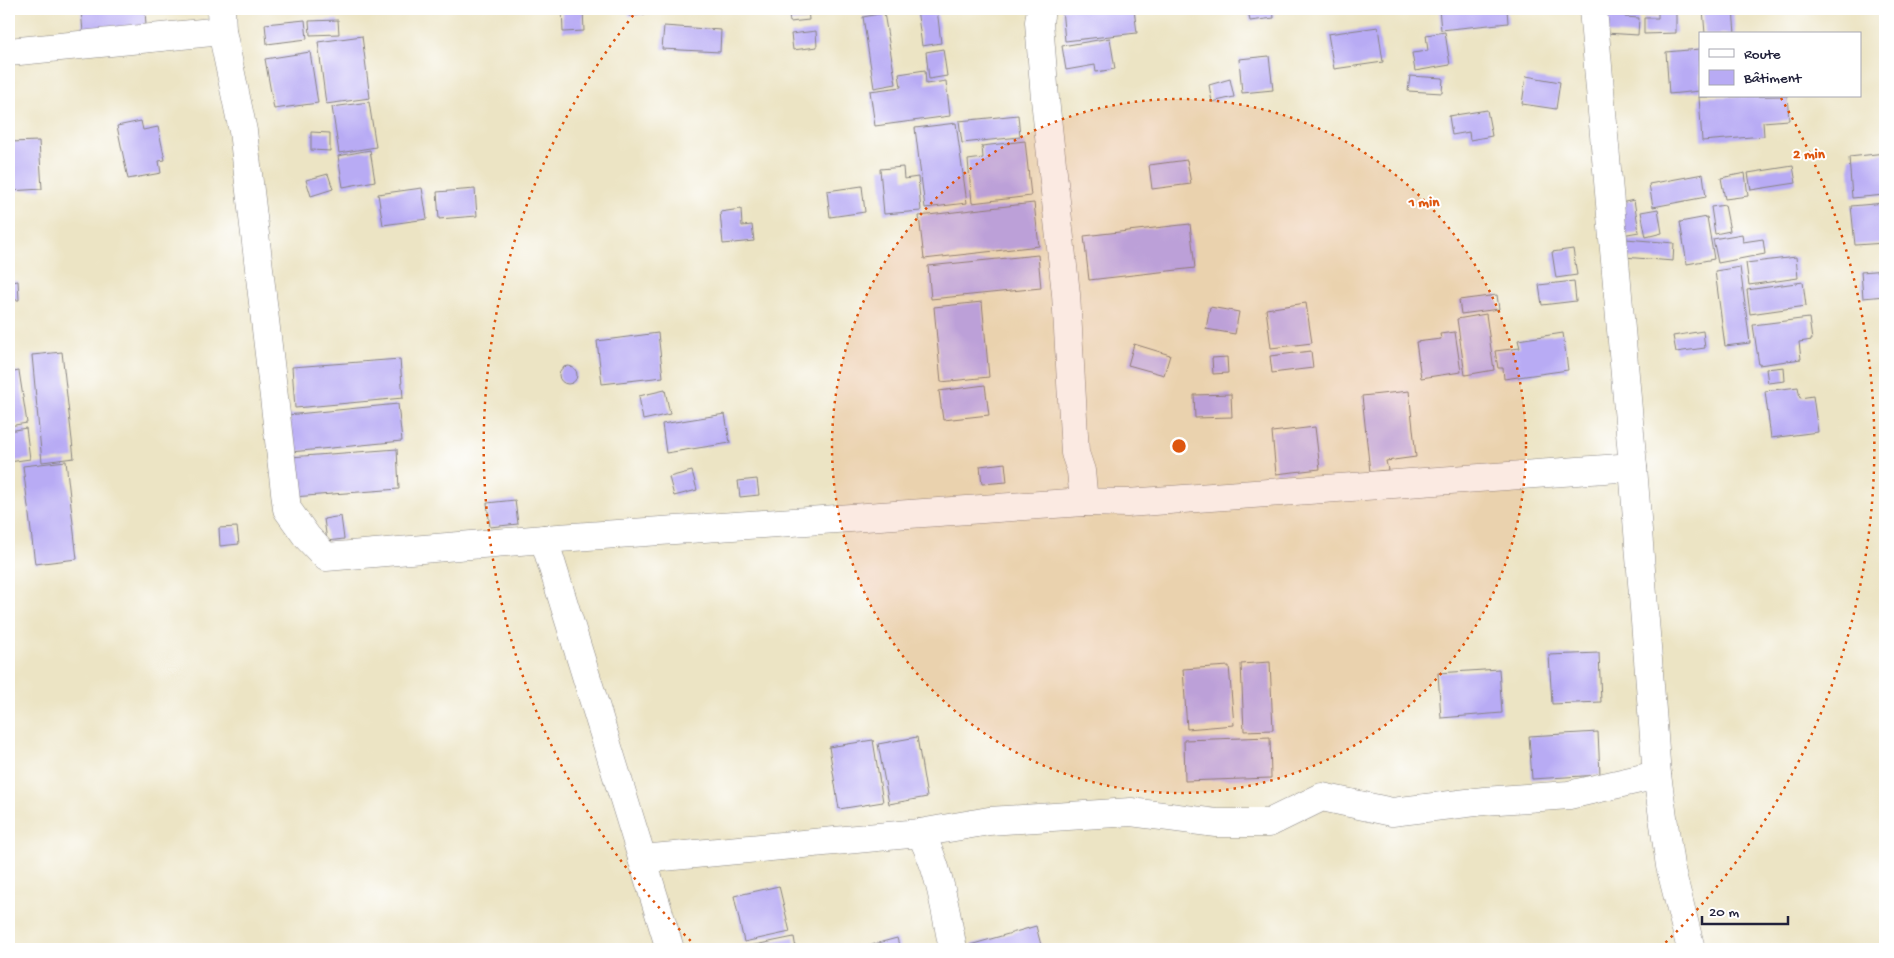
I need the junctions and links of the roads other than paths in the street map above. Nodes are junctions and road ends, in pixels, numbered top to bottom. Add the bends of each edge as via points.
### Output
1 (1041, 9) edge
2 (1593, 9) edge
3 (222, 20) edge
4 (9, 52) edge
5 (1633, 466) junction
6 (1084, 502) junction
7 (544, 540) junction
8 (1657, 775) junction
9 (920, 833) junction
10 (642, 859) junction
11 (670, 949) edge
12 (953, 949) edge
13 (1690, 949) edge

1 - 6 street via 1039,22 1045,99 1066,294 1075,453 1081,471
2 - 5 street
3 - 4 street
3 - 7 street via 243,131 287,509 326,557
5 - 6 street via 1127,503
5 - 8 street
6 - 7 street
7 - 10 street
8 - 9 street via 1569,795 1392,812 1322,797 1270,823 1216,824 1131,812 988,821
8 - 13 street via 1670,866
9 - 10 street
9 - 12 street via 937,873
10 - 11 street

